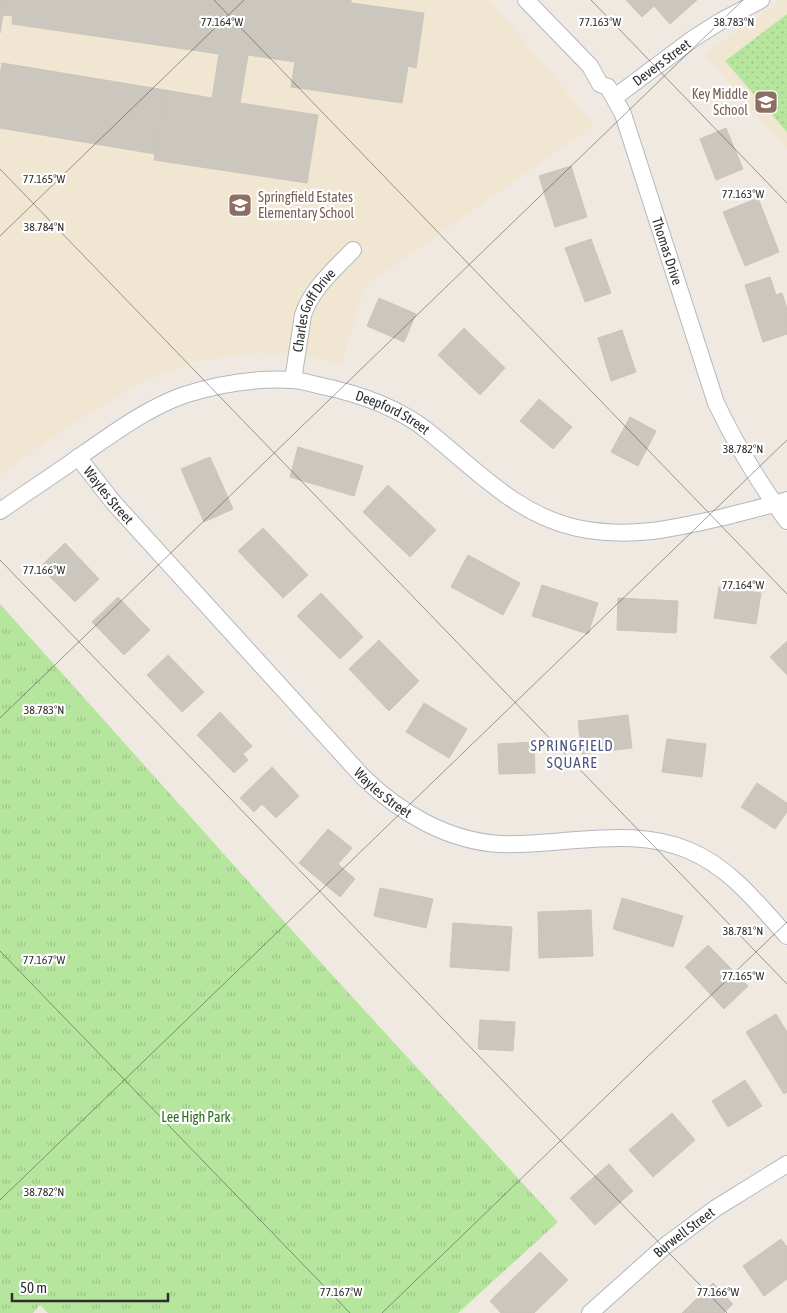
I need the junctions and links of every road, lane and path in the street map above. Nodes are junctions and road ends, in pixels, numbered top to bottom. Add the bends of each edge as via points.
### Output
1 (526, 0) edge
2 (761, 0) edge
3 (615, 97) junction
4 (353, 250) dead end
5 (293, 380) junction
6 (78, 457) junction
7 (781, 502) edge
8 (0, 511) edge
9 (787, 521) edge
10 (787, 936) edge
11 (787, 1164) edge
12 (590, 1313) edge

1 - 3 street, Thomas Drive via 590,66 600,84 608,86
2 - 3 street, Devers Street via 700,34
3 - 7 street, Thomas Drive via 632,137 716,402 739,449
4 - 5 street, Charles Goff Drive via 318,287 307,305
5 - 6 street, Deepford Street via 248,382 184,395 134,418
5 - 7 street, Deepford Street via 344,391 388,407 427,430 512,500 541,516 576,528 612,533 652,532
6 - 8 street, Deepford Street
6 - 10 street, Wayles Street via 113,502 357,770 376,790 403,810 436,828 499,844 611,837 643,838 670,844 704,858 732,876
7 - 9 street, Thomas Drive
11 - 12 street, Burwell Street via 716,1208

